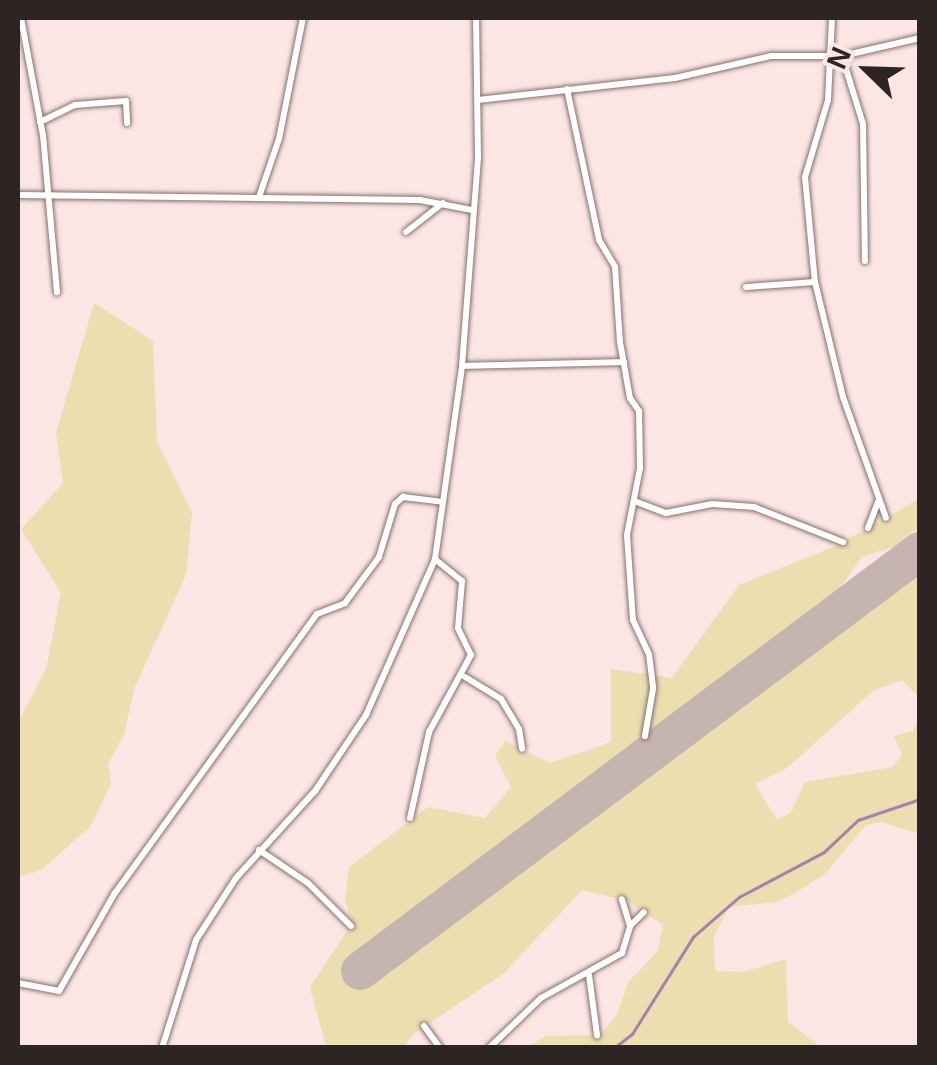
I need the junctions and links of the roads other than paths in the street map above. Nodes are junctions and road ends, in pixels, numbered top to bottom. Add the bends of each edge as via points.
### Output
1 (21, 18) edge
2 (303, 18) edge
3 (476, 18) edge
4 (832, 18) edge
5 (920, 38) edge
6 (838, 56) junction
7 (567, 89) junction
8 (478, 100) junction
9 (40, 122) junction
10 (126, 124) dead end
11 (48, 194) junction
12 (18, 195) edge
13 (258, 198) junction
14 (443, 203) junction
15 (472, 210) junction
16 (406, 232) dead end
17 (865, 261) dead end
18 (815, 282) junction
19 (746, 287) dead end
20 (57, 292) dead end
21 (624, 362) junction
22 (462, 366) junction
23 (441, 502) junction
24 (637, 502) junction
25 (878, 502) junction
26 (886, 518) dead end
27 (868, 528) dead end
28 (843, 542) dead end
29 (435, 559) junction
30 (465, 677) junction
31 (646, 736) dead end
32 (522, 749) dead end
33 (410, 818) dead end
34 (259, 850) junction
35 (622, 900) dead end
36 (644, 912) dead end
37 (351, 926) dead end
38 (630, 926) junction
39 (589, 975) junction
40 (18, 983) edge
41 (424, 1026) dead end
42 (596, 1035) dead end
43 (162, 1048) edge
44 (440, 1048) edge
45 (489, 1048) edge

1 - 9 street
2 - 13 street via 280,139
3 - 8 street
4 - 6 street
5 - 6 street
6 - 7 street via 771,56 675,78
6 - 17 street via 863,124
6 - 18 street via 805,178
7 - 8 street
7 - 21 street via 599,240 615,266
8 - 15 street
9 - 10 street via 75,105 126,101
9 - 11 street
11 - 12 street
11 - 13 street
11 - 20 street
13 - 14 street
14 - 15 street
14 - 16 street
15 - 22 street
18 - 19 street
18 - 25 street
21 - 22 street
21 - 24 street via 639,412
22 - 23 street
23 - 29 street
23 - 40 street via 403,497 394,504 379,558 345,603 317,614 137,862 59,992
24 - 28 street via 666,513 712,504 754,506
24 - 31 street via 627,535 629,590 653,689
25 - 26 street
25 - 27 street
29 - 30 street via 462,581 458,628 471,656
29 - 34 street via 366,715 315,791
30 - 32 street via 501,699
30 - 33 street via 430,732
34 - 37 street via 308,883
34 - 43 street via 196,940
35 - 38 street
36 - 38 street
38 - 39 street via 622,953
39 - 42 street
39 - 45 street via 541,998
41 - 44 street

